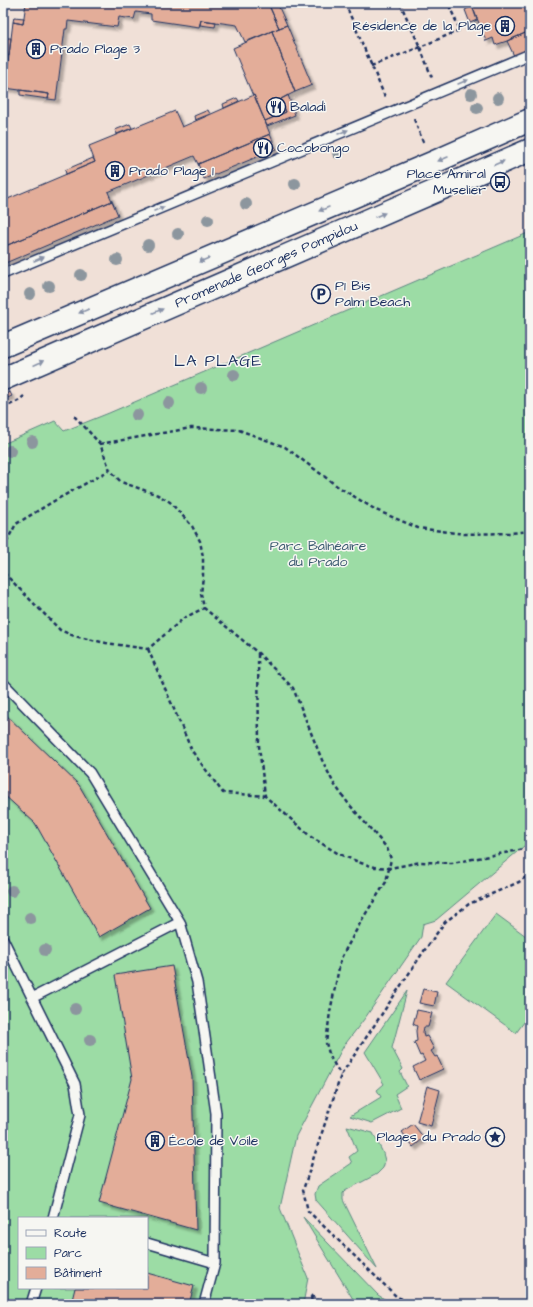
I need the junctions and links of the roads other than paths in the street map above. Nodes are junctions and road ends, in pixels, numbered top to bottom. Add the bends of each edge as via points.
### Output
1 (530, 54) edge
2 (530, 120) edge
3 (530, 150) edge
4 (3, 274) edge
5 (3, 346) edge
6 (3, 379) edge
7 (3, 683) edge
8 (180, 922) junction
9 (3, 939) edge
10 (32, 998) junction
11 (56, 1217) edge
12 (148, 1243) edge
13 (215, 1263) junction
14 (36, 1289) edge
15 (31, 1304) edge
16 (204, 1304) edge

4 -> 1 lane
2 -> 5 main road, Promenade Georges Pompidou
6 -> 3 main road, Promenade Georges Pompidou
7 - 8 lane via 90,772
8 - 10 lane
8 - 13 lane via 197,982 216,1113
9 - 10 lane
10 - 11 lane via 75,1084 80,1114
12 - 13 lane
13 - 16 lane
14 - 15 lane

